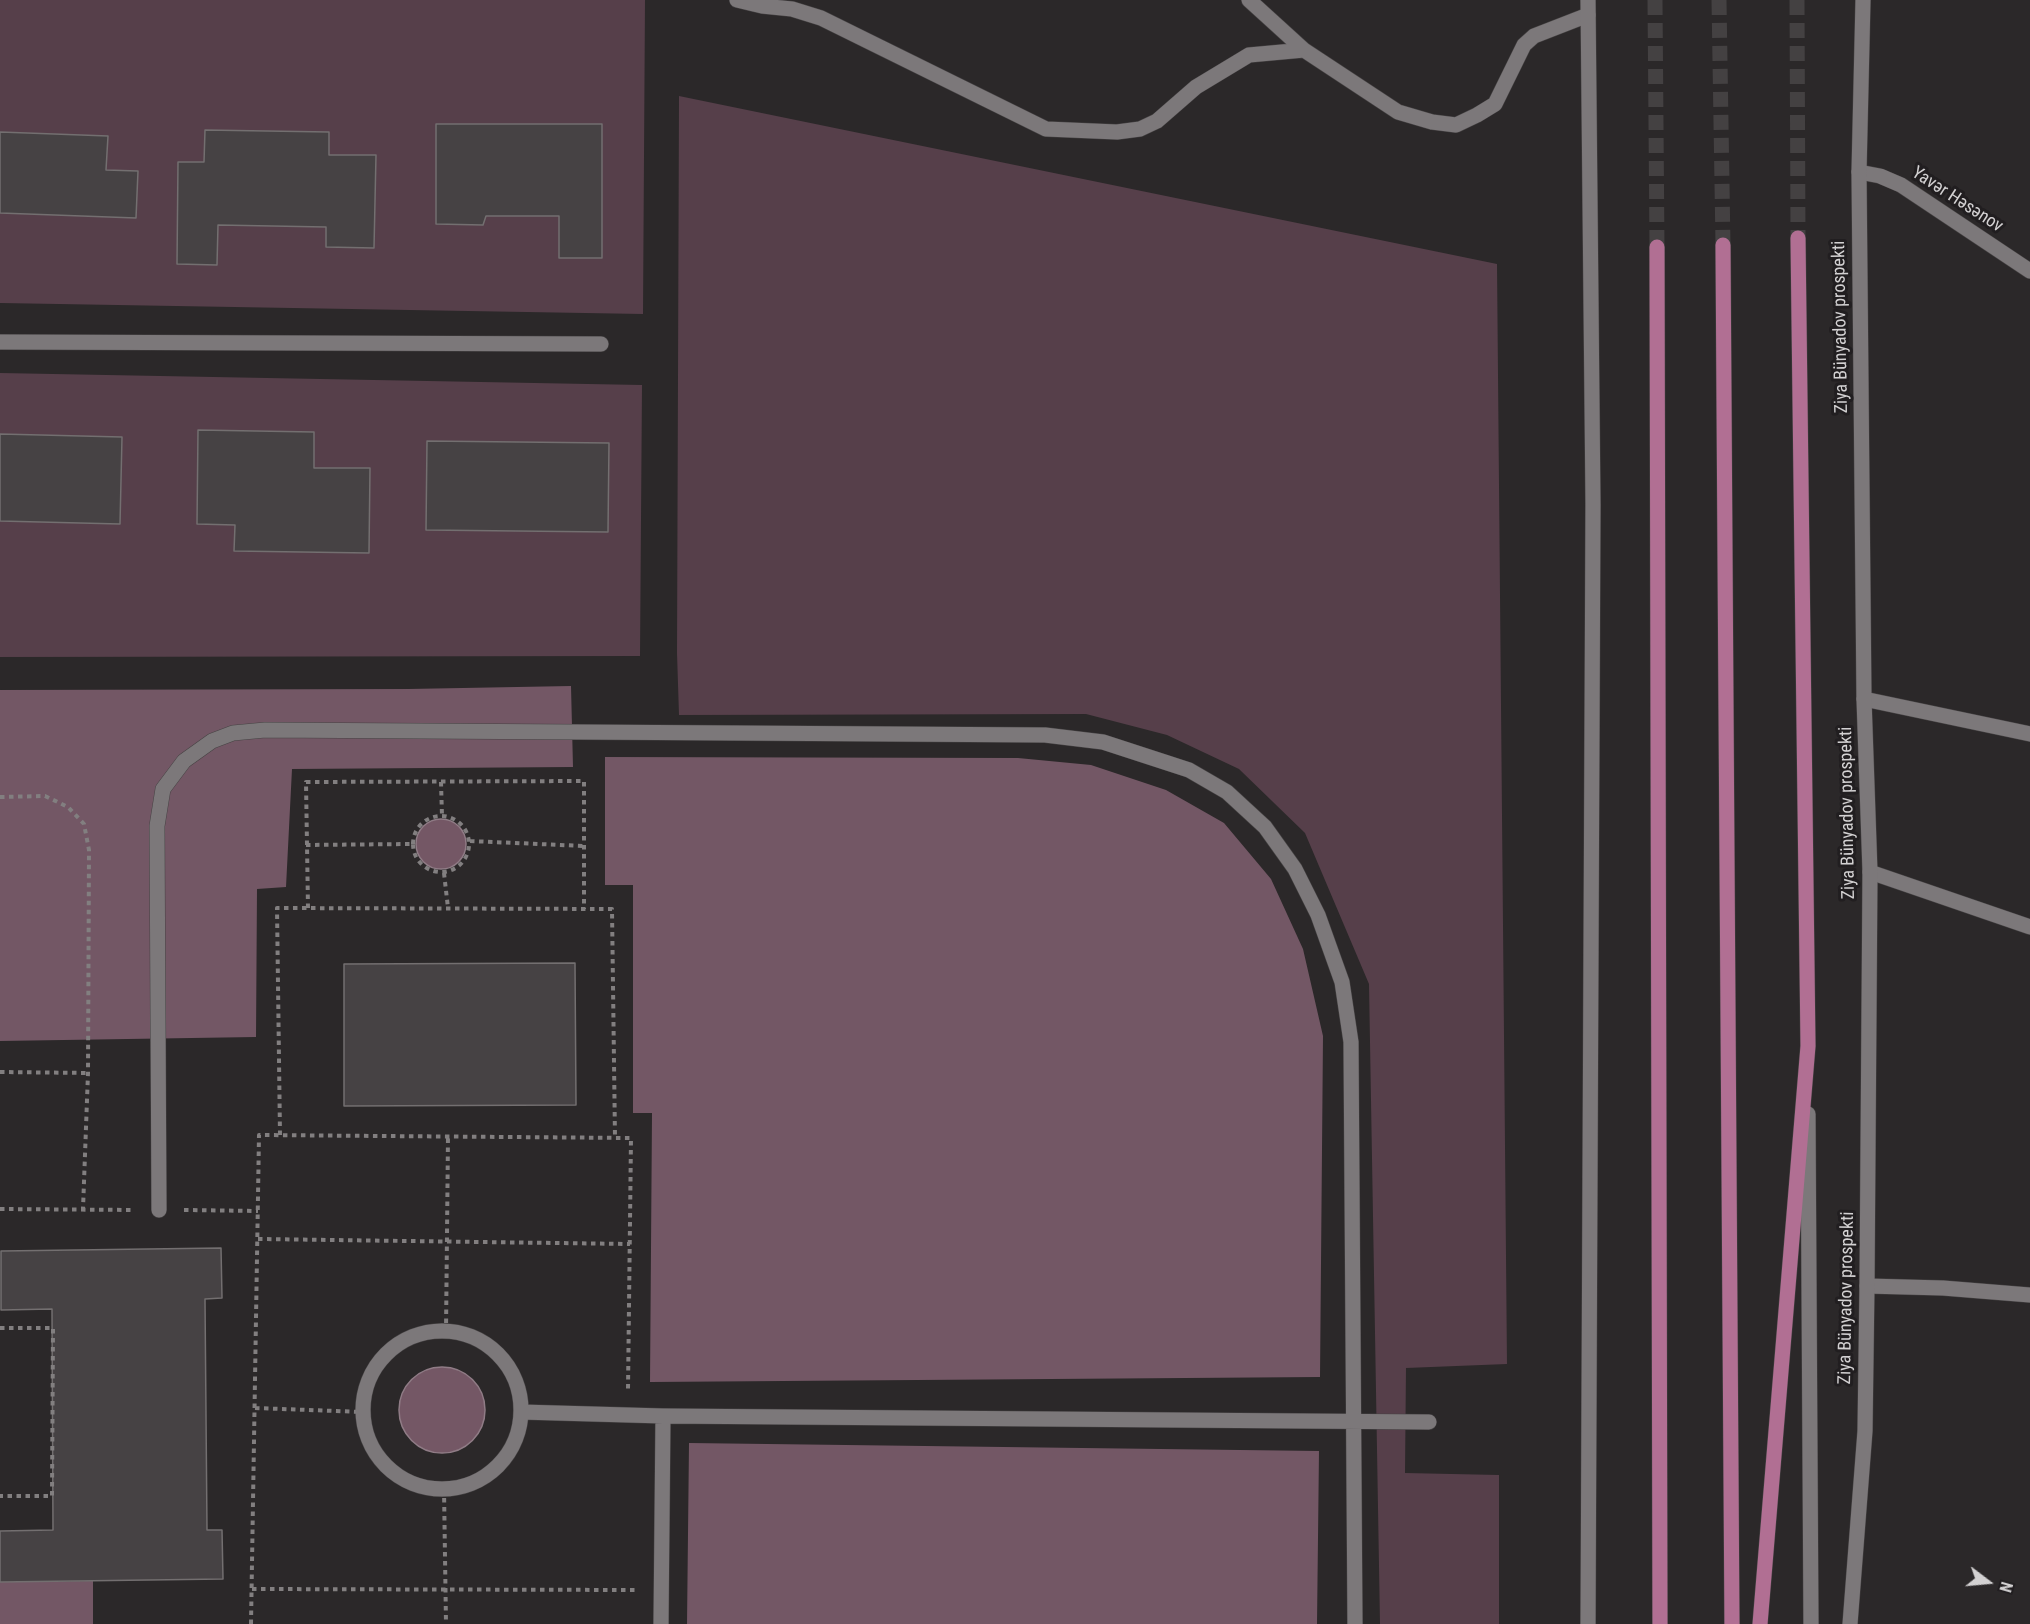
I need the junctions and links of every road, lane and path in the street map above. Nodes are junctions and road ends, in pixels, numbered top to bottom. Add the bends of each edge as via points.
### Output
1 (737, 0) edge
2 (1249, 0) edge
3 (1863, 0) edge
4 (1588, 8) edge
5 (1304, 50) junction
6 (1859, 172) junction
7 (1798, 238) tunnel mouth
8 (1723, 245) tunnel mouth
9 (1657, 247) tunnel mouth
10 (2030, 271) edge
11 (0, 342) edge
12 (601, 344) dead end
13 (1864, 699) junction
14 (2030, 734) edge
15 (441, 782) junction
16 (0, 796) edge
17 (442, 816) junction
18 (470, 841) junction
19 (413, 844) junction
20 (306, 845) junction
21 (584, 846) junction
22 (1870, 872) junction
23 (444, 873) junction
24 (308, 908) junction
25 (448, 908) junction
26 (584, 909) junction
27 (2030, 927) edge
28 (1808, 1046) junction
29 (0, 1072) edge
30 (88, 1073) junction
31 (280, 1135) junction
32 (448, 1136) junction
33 (615, 1138) junction
34 (0, 1209) edge
35 (84, 1209) junction
36 (159, 1210) junction
37 (258, 1211) junction
38 (258, 1239) junction
39 (447, 1240) junction
40 (630, 1244) junction
41 (1867, 1286) junction
42 (2030, 1295) edge
43 (0, 1328) edge
44 (446, 1332) junction
45 (255, 1408) junction
46 (364, 1412) junction
47 (521, 1412) junction
48 (628, 1415) junction
49 (663, 1416) junction
50 (1354, 1421) junction
51 (1429, 1422) dead end
52 (444, 1489) junction
53 (0, 1496) edge
54 (252, 1589) junction
55 (446, 1590) junction
56 (661, 1590) junction
57 (251, 1624) edge
58 (446, 1624) edge
59 (661, 1624) edge
60 (1355, 1624) edge
61 (1588, 1624) edge
62 (1660, 1624) edge
63 (1732, 1624) edge
64 (1760, 1624) edge
65 (1811, 1624) edge
66 (1850, 1624) edge

1 - 5 main road via 821,18 1046,129 1140,129 1156,121 1196,87 1249,55
2 - 5 main road
3 - 6 main road, Ziya Bünyadov prospekti
4 - 5 main road via 1534,36 1524,45 1495,104 1456,125 1398,112
4 - 61 main road via 1593,516
6 - 10 main road, Yavər Həsənov via 1901,185
6 - 13 main road, Ziya Bünyadov prospekti
7 - 28 main road
8 - 63 main road
9 - 62 main road
11 - 12 main road
13 - 14 main road
13 - 22 main road, Ziya Bünyadov prospekti
15 - 17 path
15 - 20 path via 306,782
15 - 21 path via 584,781
16 - 30 path via 45,796 68,807 84,824 89,850
17 - 18 path via 461,823
17 - 19 path via 423,822
18 - 21 path
18 - 23 path via 468,856 454,870
19 - 20 path
19 - 23 path via 414,854 424,867
20 - 24 path
21 - 26 path
22 - 27 main road
22 - 41 main road, Ziya Bünyadov prospekti
23 - 25 path
24 - 25 path
24 - 31 path via 277,908
25 - 26 path
26 - 33 path via 612,909
28 - 64 main road
28 - 65 main road
29 - 30 path
30 - 35 path
31 - 32 path
31 - 37 path via 260,1135
32 - 33 path
32 - 39 path
33 - 40 path via 631,1138
34 - 35 path
35 - 36 path
36 - 37 path
36 - 50 main road via 157,826 163,789 184,761 212,741 233,733 276,730 1045,735 1103,742 1189,771 1227,792 1265,827 1295,869 1318,915 1342,982 1351,1042
37 - 38 path
38 - 39 path
38 - 45 path
39 - 40 path
39 - 44 path
40 - 48 path
41 - 42 main road
41 - 66 main road, Ziya Bünyadov prospekti via 1865,1431
43 - 53 path via 53,1328 52,1496
44 - 46 main road via 434,1331 407,1339 389,1352 372,1374
44 - 47 main road via 487,1344 504,1361 517,1385
45 - 46 path
45 - 54 path
46 - 52 main road via 369,1442 385,1465 405,1480
47 - 48 main road
47 - 52 main road via 518,1434 505,1459 480,1480
48 - 49 main road
49 - 50 main road
49 - 56 main road
50 - 51 main road
50 - 60 main road
52 - 55 path
54 - 55 path
54 - 57 path
55 - 56 path
55 - 58 path
56 - 59 main road

